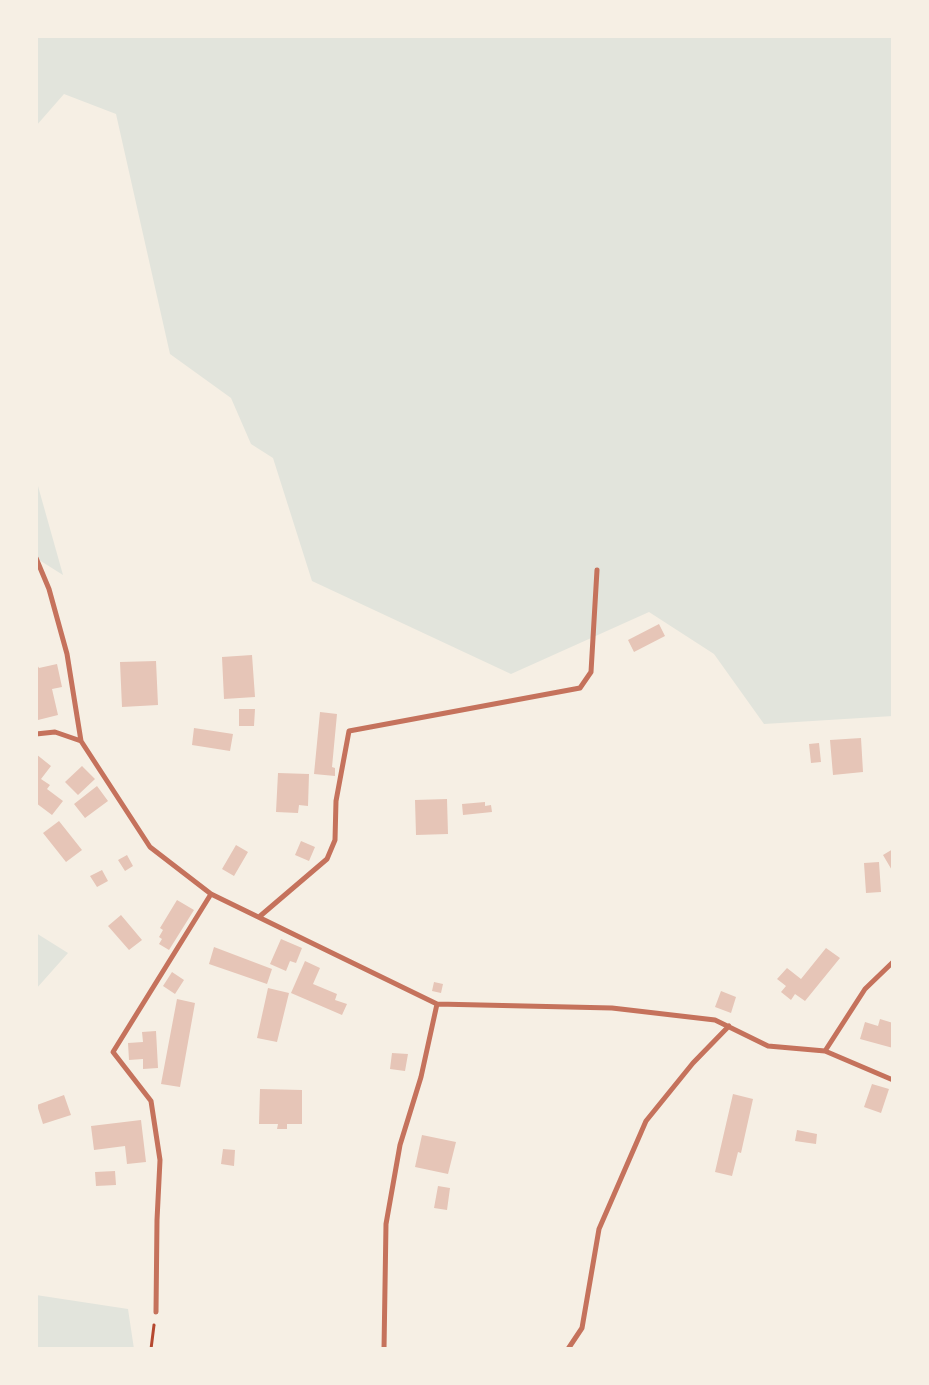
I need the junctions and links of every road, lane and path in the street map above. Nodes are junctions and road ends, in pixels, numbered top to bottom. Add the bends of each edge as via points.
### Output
1 (36, 558) edge
2 (597, 570) dead end
3 (36, 734) edge
4 (81, 741) junction
5 (211, 894) junction
6 (259, 917) junction
7 (893, 962) edge
8 (437, 1004) junction
9 (729, 1026) junction
10 (825, 1051) junction
11 (893, 1080) edge
12 (156, 1312) joint
13 (151, 1349) edge
14 (384, 1349) edge
15 (568, 1349) edge

1 - 4 street via 49,589 67,654
2 - 6 street via 591,672 580,688 349,731 336,801 335,840 327,859
3 - 4 street via 56,732
4 - 5 street via 150,847
5 - 6 street
5 - 12 street via 113,1052 150,1101 160,1160
6 - 8 street
7 - 10 street via 865,989
8 - 9 street via 612,1008 715,1020
8 - 14 street via 421,1077 400,1145 386,1224
9 - 10 street via 768,1046
9 - 15 street via 692,1064 646,1120 599,1229 582,1328
10 - 11 street
12 - 13 path

